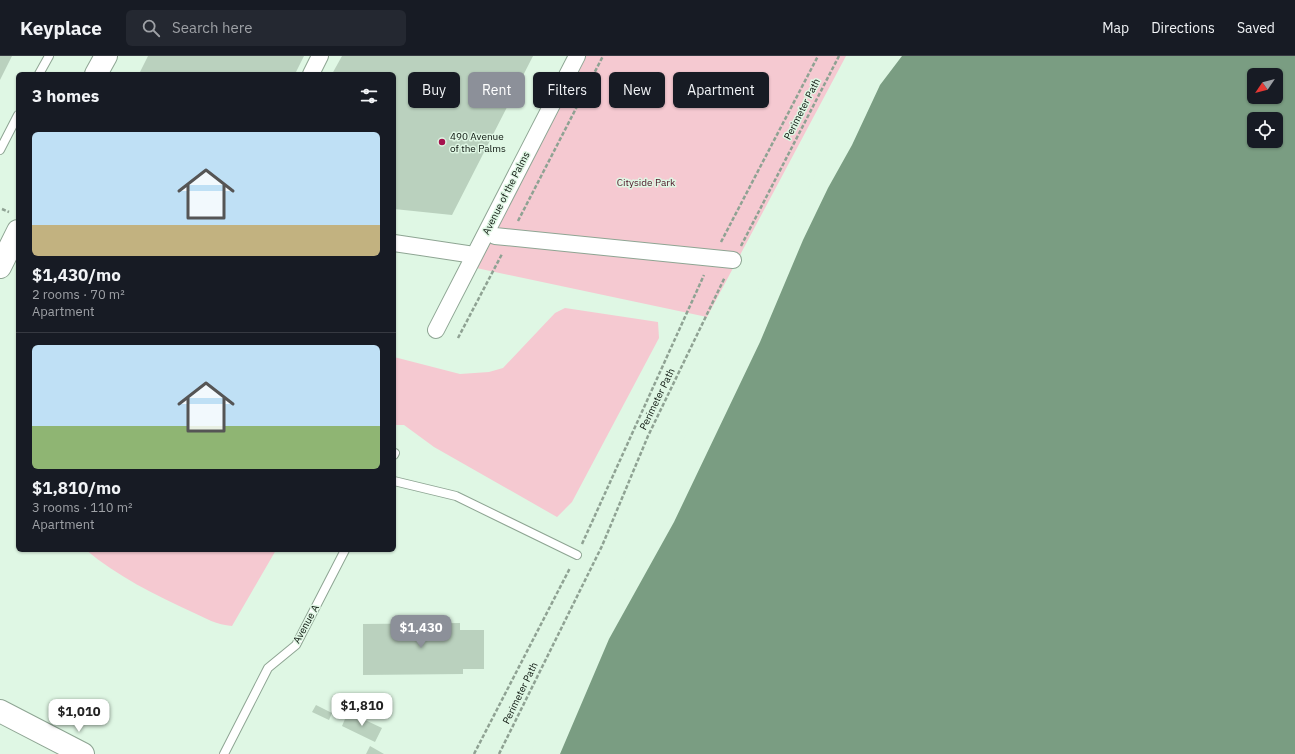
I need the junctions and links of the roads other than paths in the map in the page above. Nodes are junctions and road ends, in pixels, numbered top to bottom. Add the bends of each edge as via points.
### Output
1 (49, 56) edge
2 (106, 56) edge
3 (320, 56) edge
4 (577, 56) edge
5 (40, 72) edge
6 (97, 72) edge
7 (312, 72) edge
8 (16, 119) edge
9 (0, 150) edge
10 (14, 222) edge
11 (503, 237) road end
12 (396, 243) edge
13 (474, 255) junction
14 (733, 260) road end
15 (0, 267) edge
16 (436, 330) dead end
17 (396, 481) edge
18 (344, 552) edge
19 (577, 555) road end
20 (0, 711) edge
21 (54, 748) edge
22 (84, 754) edge
23 (224, 754) edge

1 - 5 lane
2 - 6 street
3 - 7 street
4 - 13 street, Avenue of the Palms
8 - 9 lane
10 - 15 street
11 - 14 street
12 - 13 street
13 - 16 street, Avenue of the Palms
17 - 19 lane via 456,496
18 - 23 lane, Avenue A via 296,645 268,668
20 - 21 street
21 - 22 street

